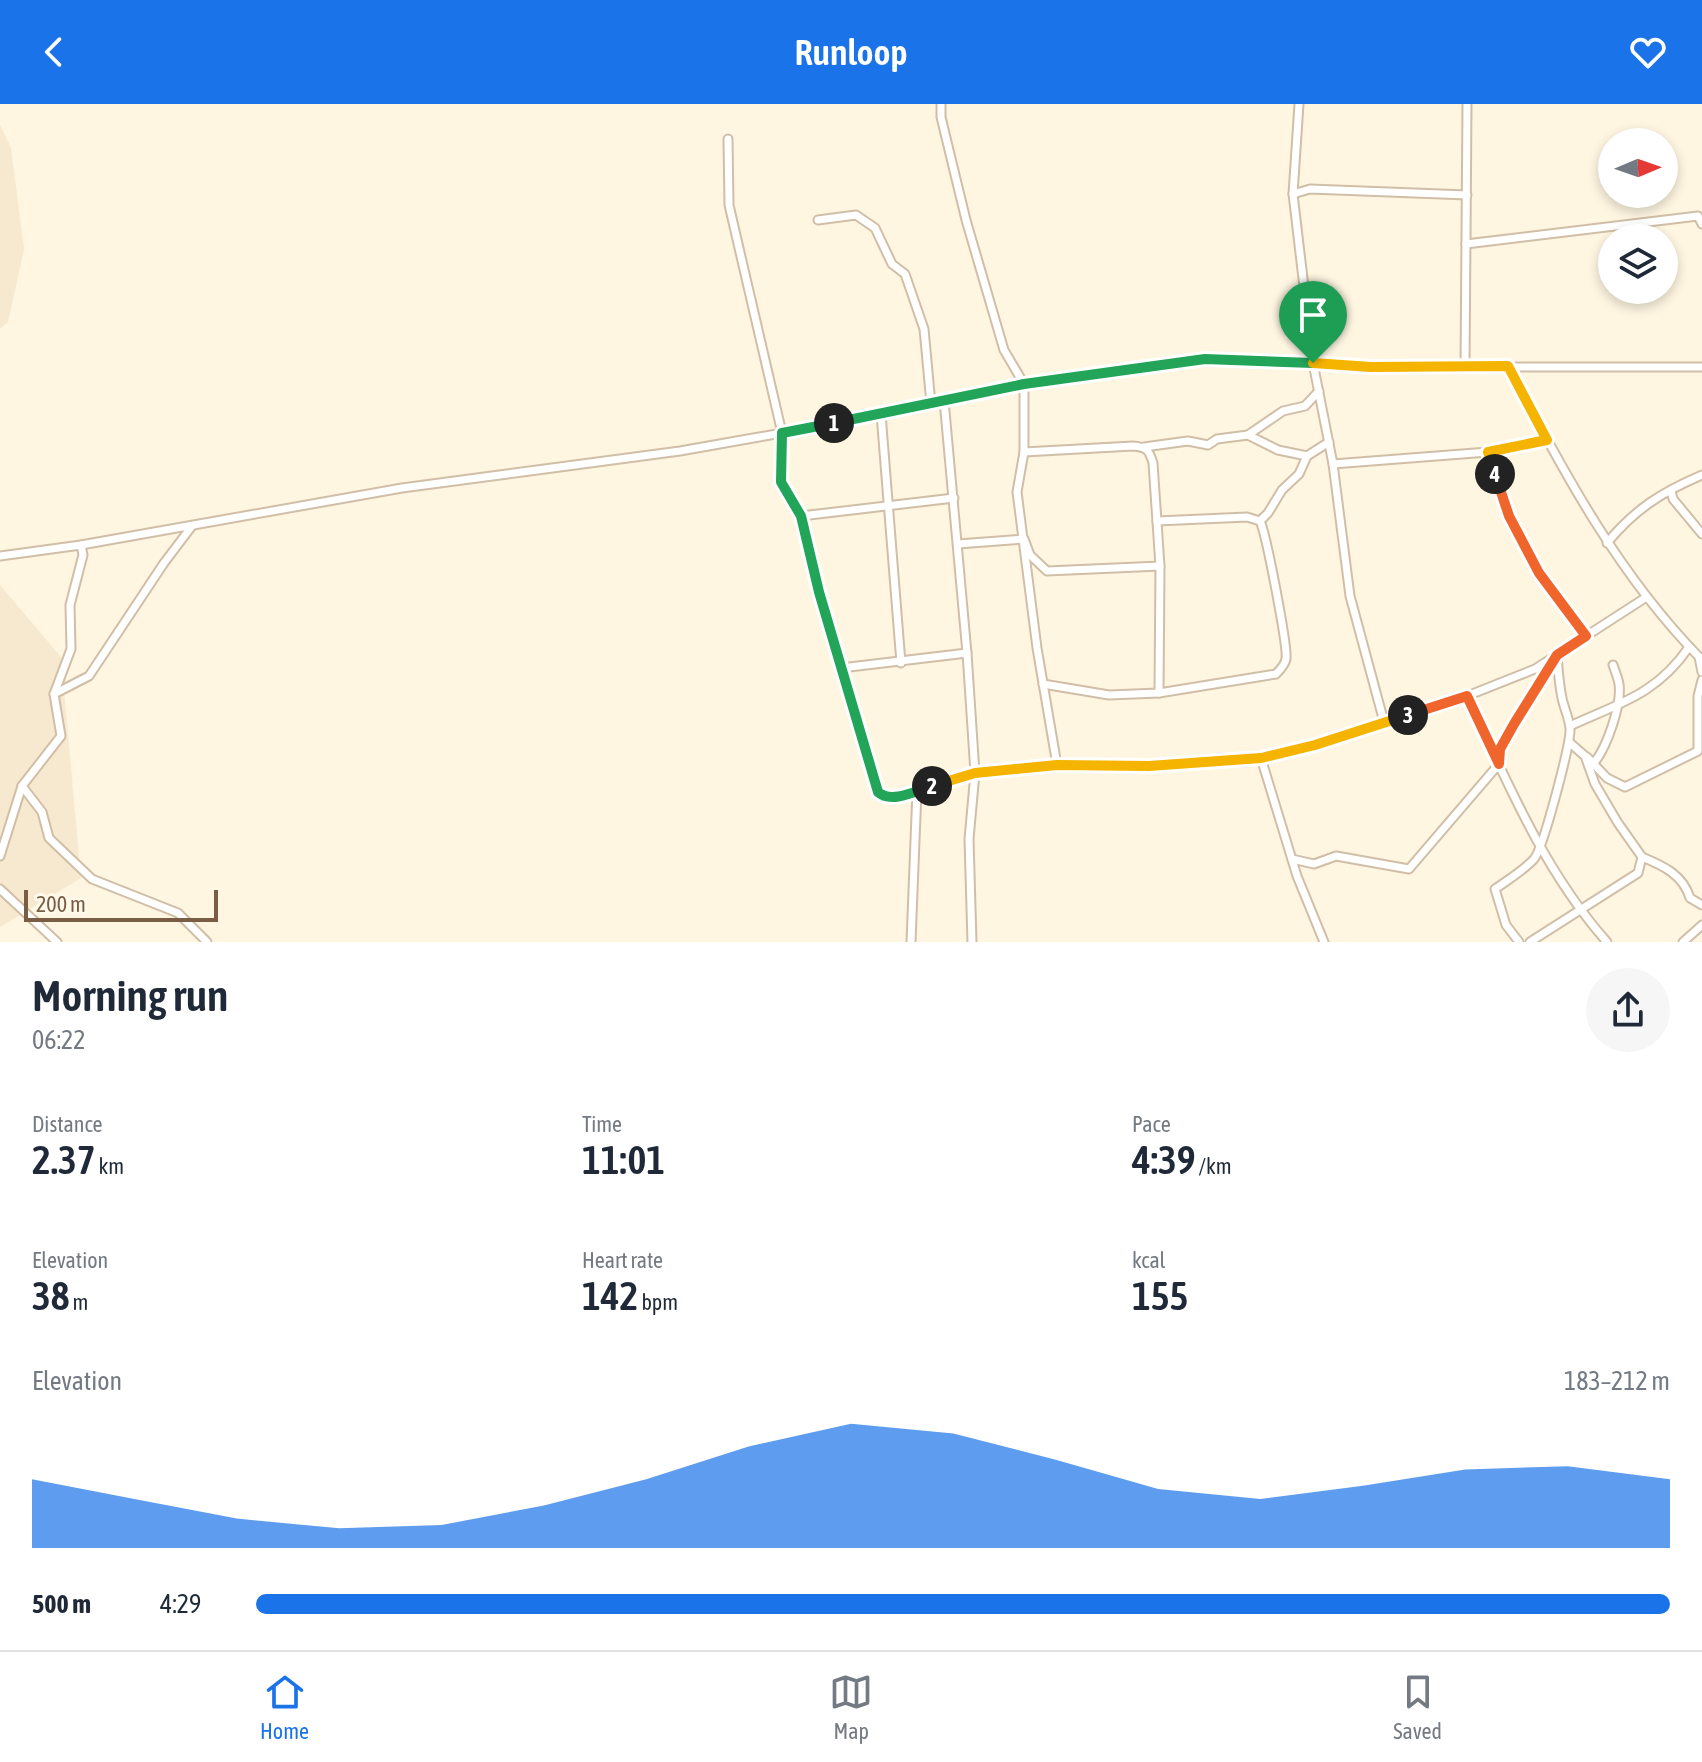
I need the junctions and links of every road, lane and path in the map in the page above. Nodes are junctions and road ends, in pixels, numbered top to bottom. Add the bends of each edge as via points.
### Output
1 (941, 104) edge
2 (1299, 104) edge
3 (1467, 104) edge
4 (728, 139) dead end
5 (1293, 194) junction
6 (1467, 195) junction
7 (818, 220) dead end
8 (1702, 224) edge
9 (1466, 244) junction
10 (1313, 363) junction
11 (1508, 366) junction
12 (1465, 367) junction
13 (1702, 367) edge
14 (1024, 384) junction
15 (1319, 391) junction
16 (944, 400) junction
17 (931, 404) junction
18 (881, 414) junction
19 (782, 433) junction
20 (1248, 435) junction
21 (1547, 440) junction
22 (1329, 442) junction
23 (1144, 447) junction
24 (1024, 452) junction
25 (1488, 452) junction
26 (1307, 456) junction
27 (1333, 464) junction
28 (1702, 475) edge
29 (1671, 491) junction
30 (954, 498) junction
31 (889, 504) junction
32 (801, 516) junction
33 (1157, 521) junction
34 (1260, 521) junction
35 (193, 525) junction
36 (1702, 534) edge
37 (1024, 539) junction
38 (1607, 543) junction
39 (958, 544) junction
40 (81, 545) junction
41 (0, 556) edge
42 (1160, 566) junction
43 (1645, 598) junction
44 (1586, 636) junction
45 (1689, 647) junction
46 (967, 653) junction
47 (1557, 655) junction
48 (1701, 658) edge
49 (901, 663) junction
50 (1613, 665) dead end
51 (841, 668) junction
52 (1702, 672) edge
53 (1702, 680) edge
54 (1043, 684) junction
55 (1159, 693) junction
56 (54, 694) junction
57 (1467, 696) junction
58 (1617, 704) junction
59 (1384, 722) junction
60 (1570, 726) junction
61 (1570, 743) junction
62 (1585, 756) junction
63 (1261, 758) junction
64 (1594, 763) junction
65 (1499, 764) junction
66 (1057, 765) junction
67 (975, 773) junction
68 (22, 786) junction
69 (917, 790) junction
70 (1540, 846) junction
71 (0, 856) edge
72 (1642, 857) junction
73 (1292, 859) junction
74 (0, 889) edge
75 (1702, 905) edge
76 (1579, 910) junction
77 (1702, 925) edge
78 (1323, 940) edge
79 (57, 942) edge
80 (207, 942) edge
81 (911, 942) edge
82 (972, 942) edge
83 (1519, 942) edge
84 (1530, 942) edge
85 (1607, 942) edge
86 (1683, 942) edge

1 - 14 street via 991,308 1004,350
2 - 5 street
3 - 6 street
4 - 19 street via 729,205
5 - 6 street via 1310,189
5 - 10 street
6 - 9 street
7 - 17 street via 856,215 875,228 892,264 905,274 924,329
8 - 9 street via 1698,216
9 - 12 street
10 - 12 street
10 - 14 street via 1205,359
10 - 15 street
11 - 12 street
11 - 13 street
11 - 21 street
14 - 16 street
14 - 24 street
15 - 20 street via 1305,406 1283,411
15 - 22 street
16 - 17 street
16 - 30 street
17 - 18 street
18 - 19 street
18 - 31 street
19 - 32 street via 781,482
19 - 35 street via 402,488
20 - 23 street via 1208,445 1188,441
20 - 26 street via 1278,450
21 - 25 street
21 - 38 street
22 - 26 street
22 - 27 street
23 - 24 street
23 - 33 street via 1153,463
24 - 37 street via 1017,492
25 - 27 street
25 - 44 street via 1509,516 1539,573
26 - 34 street via 1299,474
27 - 59 street via 1350,596
28 - 29 street
29 - 36 street
29 - 38 street via 1638,510
30 - 31 street
30 - 39 street
31 - 32 street
31 - 49 street
32 - 51 street
33 - 34 street
33 - 42 street
34 - 55 street via 1284,634 1287,655 1282,668 1276,674
35 - 40 street
35 - 56 street via 89,676
37 - 39 street
37 - 42 street via 1030,555 1047,571
37 - 54 street
38 - 43 street
39 - 46 street
40 - 41 street
40 - 56 street via 70,605 71,649
42 - 55 street
43 - 44 street
43 - 45 street
44 - 47 street
45 - 48 street
45 - 58 street via 1653,687
46 - 49 street
46 - 67 street
47 - 57 street
47 - 60 street
47 - 65 street via 1500,749
48 - 52 street
49 - 51 street
50 - 58 street via 1620,685
51 - 69 street via 878,792 890,798
53 - 64 street via 1698,751 1625,787
54 - 55 street via 1109,695
54 - 66 street
56 - 68 street via 61,736
57 - 59 street
57 - 65 street
58 - 60 street
58 - 64 street via 1613,726
59 - 63 street
60 - 61 street
61 - 62 street
61 - 70 street
62 - 64 street
62 - 72 street via 1595,784
63 - 66 street via 1149,766
63 - 73 street
65 - 70 street
65 - 73 street via 1409,869 1336,856 1314,864
66 - 67 street
67 - 69 street
67 - 82 street via 969,839
68 - 71 street
68 - 80 street via 42,812 49,838 92,879 178,913
69 - 81 street
70 - 76 street
70 - 83 street via 1537,857 1495,889 1506,925
72 - 75 street via 1663,865
72 - 76 street via 1638,873
73 - 78 street
74 - 79 street
76 - 84 street
76 - 85 street
77 - 86 street

